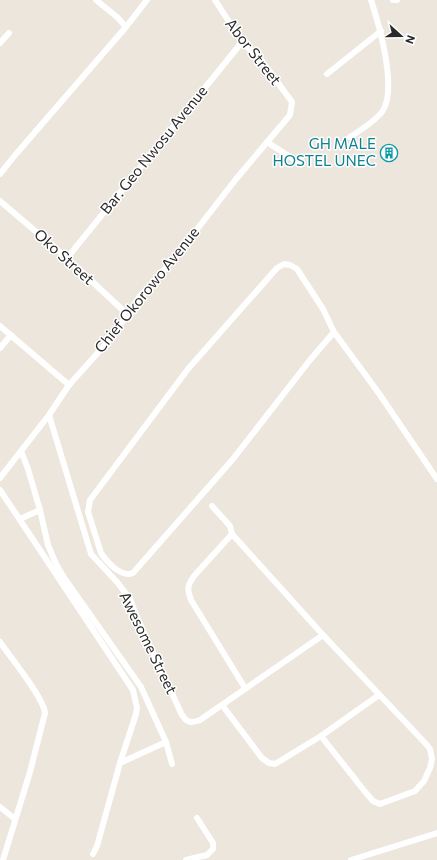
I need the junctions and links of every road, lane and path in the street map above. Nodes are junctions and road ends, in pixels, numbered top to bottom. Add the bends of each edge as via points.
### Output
1 (96, 0) edge
2 (147, 0) edge
3 (215, 0) edge
4 (371, 0) edge
5 (393, 0) edge
6 (397, 0) edge
7 (126, 27) junction
8 (381, 31) junction
9 (9, 33) dead end
10 (242, 42) junction
11 (0, 43) edge
12 (326, 74) dead end
13 (292, 102) joint
14 (350, 137) dead end
15 (267, 142) junction
16 (301, 164) dead end
17 (0, 174) edge
18 (0, 201) edge
19 (67, 258) junction
20 (127, 314) junction
21 (0, 326) edge
22 (334, 332) junction
23 (11, 335) junction
24 (0, 348) edge
25 (69, 385) junction
26 (49, 416) junction
27 (21, 451) junction
28 (0, 478) edge
29 (437, 479) edge
30 (0, 490) edge
31 (212, 506) dead end
32 (40, 510) junction
33 (20, 519) junction
34 (232, 534) junction
35 (323, 635) junction
36 (0, 642) edge
37 (245, 688) junction
38 (380, 695) junction
39 (222, 705) junction
40 (321, 736) junction
41 (166, 742) junction
42 (120, 763) junction
43 (172, 764) dead end
44 (0, 807) edge
45 (197, 818) dead end
46 (15, 819) junction
47 (437, 833) edge
48 (93, 854) dead end
49 (3, 860) edge
50 (186, 860) edge
51 (351, 860) edge

1 - 7 street
2 - 7 street
3 - 10 street, Abor Street
4 - 8 street
5 - 6 street
7 - 17 street
8 - 12 street
8 - 14 street via 387,58 386,104 374,119
9 - 11 street
10 - 13 street, Abor Street via 262,60
10 - 19 street, Bar. Geo Nwosu Avenue
13 - 15 street, Chief Okorowo Avenue via 290,114
15 - 16 street
15 - 20 street, Chief Okorowo Avenue
18 - 19 street, Oko Street
19 - 20 street, Oko Street
20 - 25 street, Chief Okorowo Avenue via 112,337
21 - 23 street
22 - 22 street via 234,459 133,573 121,572 105,558 101,553 88,512 90,500 188,369 277,268 284,264 297,269 323,309
22 - 29 street
23 - 24 street
23 - 25 street
25 - 26 street, Chief Okorowo Avenue
26 - 27 street, Chief Okorowo Avenue
26 - 39 street, Awesome Street via 92,554 130,598 184,719 188,722 200,720
27 - 28 street, Chief Okorowo Avenue
27 - 32 street
30 - 33 street
31 - 34 street via 230,526
32 - 33 street
32 - 41 street via 48,545 56,564 141,687
33 - 42 street via 133,690 136,714
34 - 35 street
34 - 37 street via 194,576 188,590 191,600
35 - 37 street, Awesome Street
35 - 38 street
36 - 46 street via 37,694 45,713
37 - 39 street, Awesome Street
38 - 40 street
38 - 40 street via 430,749 430,768 416,791 380,804 373,801
39 - 40 street via 262,758 269,763 281,762
41 - 42 street
41 - 43 street
42 - 48 street
44 - 46 street
45 - 50 street via 210,837 213,849 207,855
46 - 49 street
47 - 51 street

